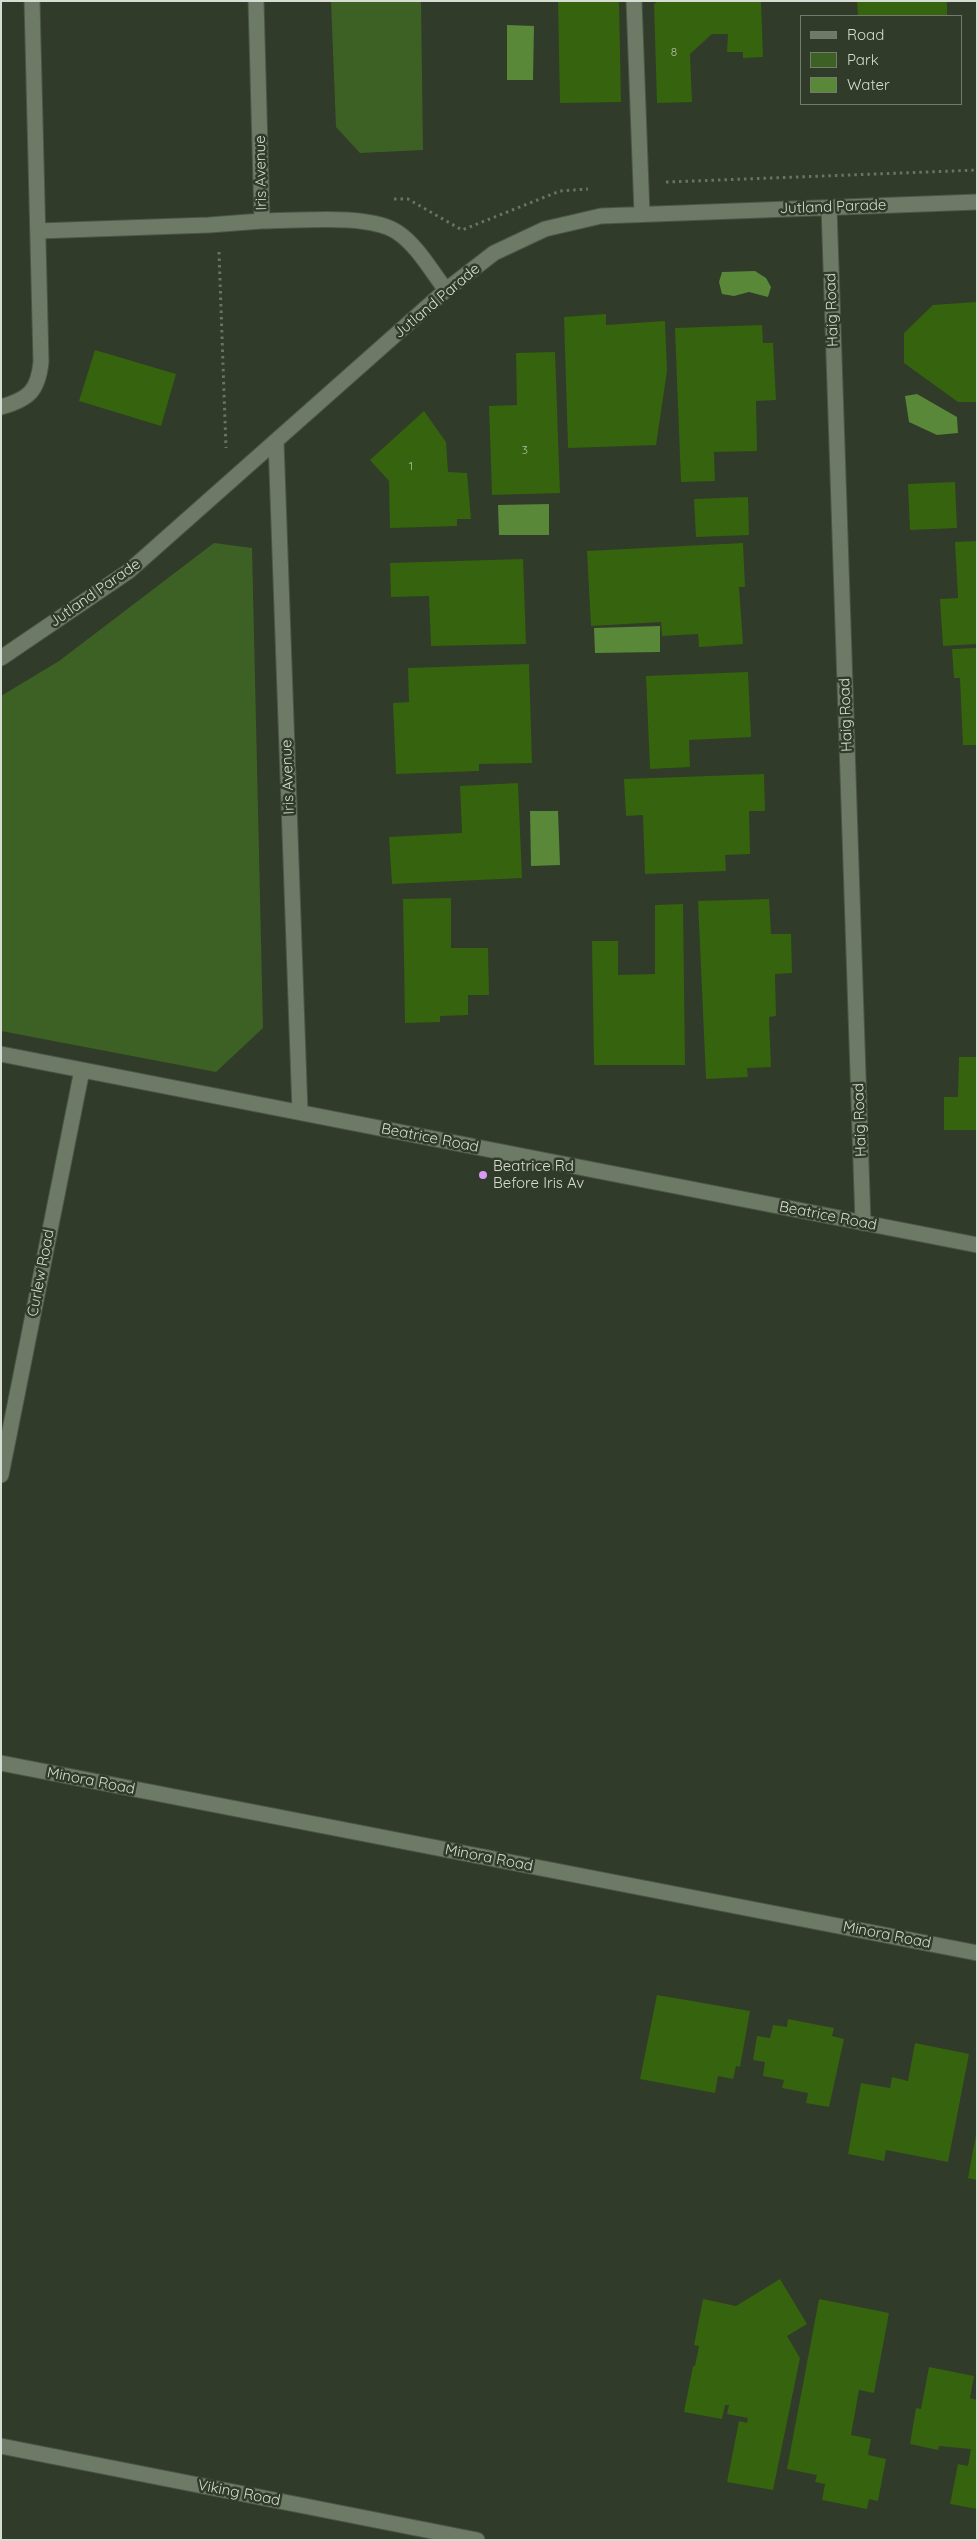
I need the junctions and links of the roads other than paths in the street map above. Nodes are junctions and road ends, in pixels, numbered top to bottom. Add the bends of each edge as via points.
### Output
1 (32, 1) edge
2 (256, 1) edge
3 (634, 1) edge
4 (977, 202) edge
5 (829, 207) junction
6 (642, 214) junction
7 (262, 221) junction
8 (38, 231) junction
9 (446, 290) junction
10 (1, 408) edge
11 (276, 441) junction
12 (1, 658) edge
13 (1, 1054) edge
14 (82, 1070) junction
15 (300, 1112) junction
16 (863, 1223) junction
17 (977, 1245) edge
18 (1, 1475) edge
19 (1, 1763) edge
20 (977, 1953) edge
21 (1, 2446) edge
22 (477, 2540) edge

1 - 8 street
2 - 7 street, Iris Avenue
3 - 6 street
4 - 5 street, Jutland Parade
5 - 6 street, Jutland Parade
5 - 16 street, Haig Road
6 - 9 street, Jutland Parade via 601,216 545,229 494,253
7 - 8 street
7 - 9 street, Iris Avenue via 361,220 382,224 410,243
8 - 10 street via 39,379 32,393
9 - 11 street, Jutland Parade
11 - 12 street, Jutland Parade via 129,571
11 - 15 street, Iris Avenue
13 - 14 street, Beatrice Road
14 - 15 street, Beatrice Road
14 - 18 street, Curlew Road
15 - 16 street, Beatrice Road
16 - 17 street, Beatrice Road
19 - 20 street, Minora Road
21 - 22 street, Viking Road

